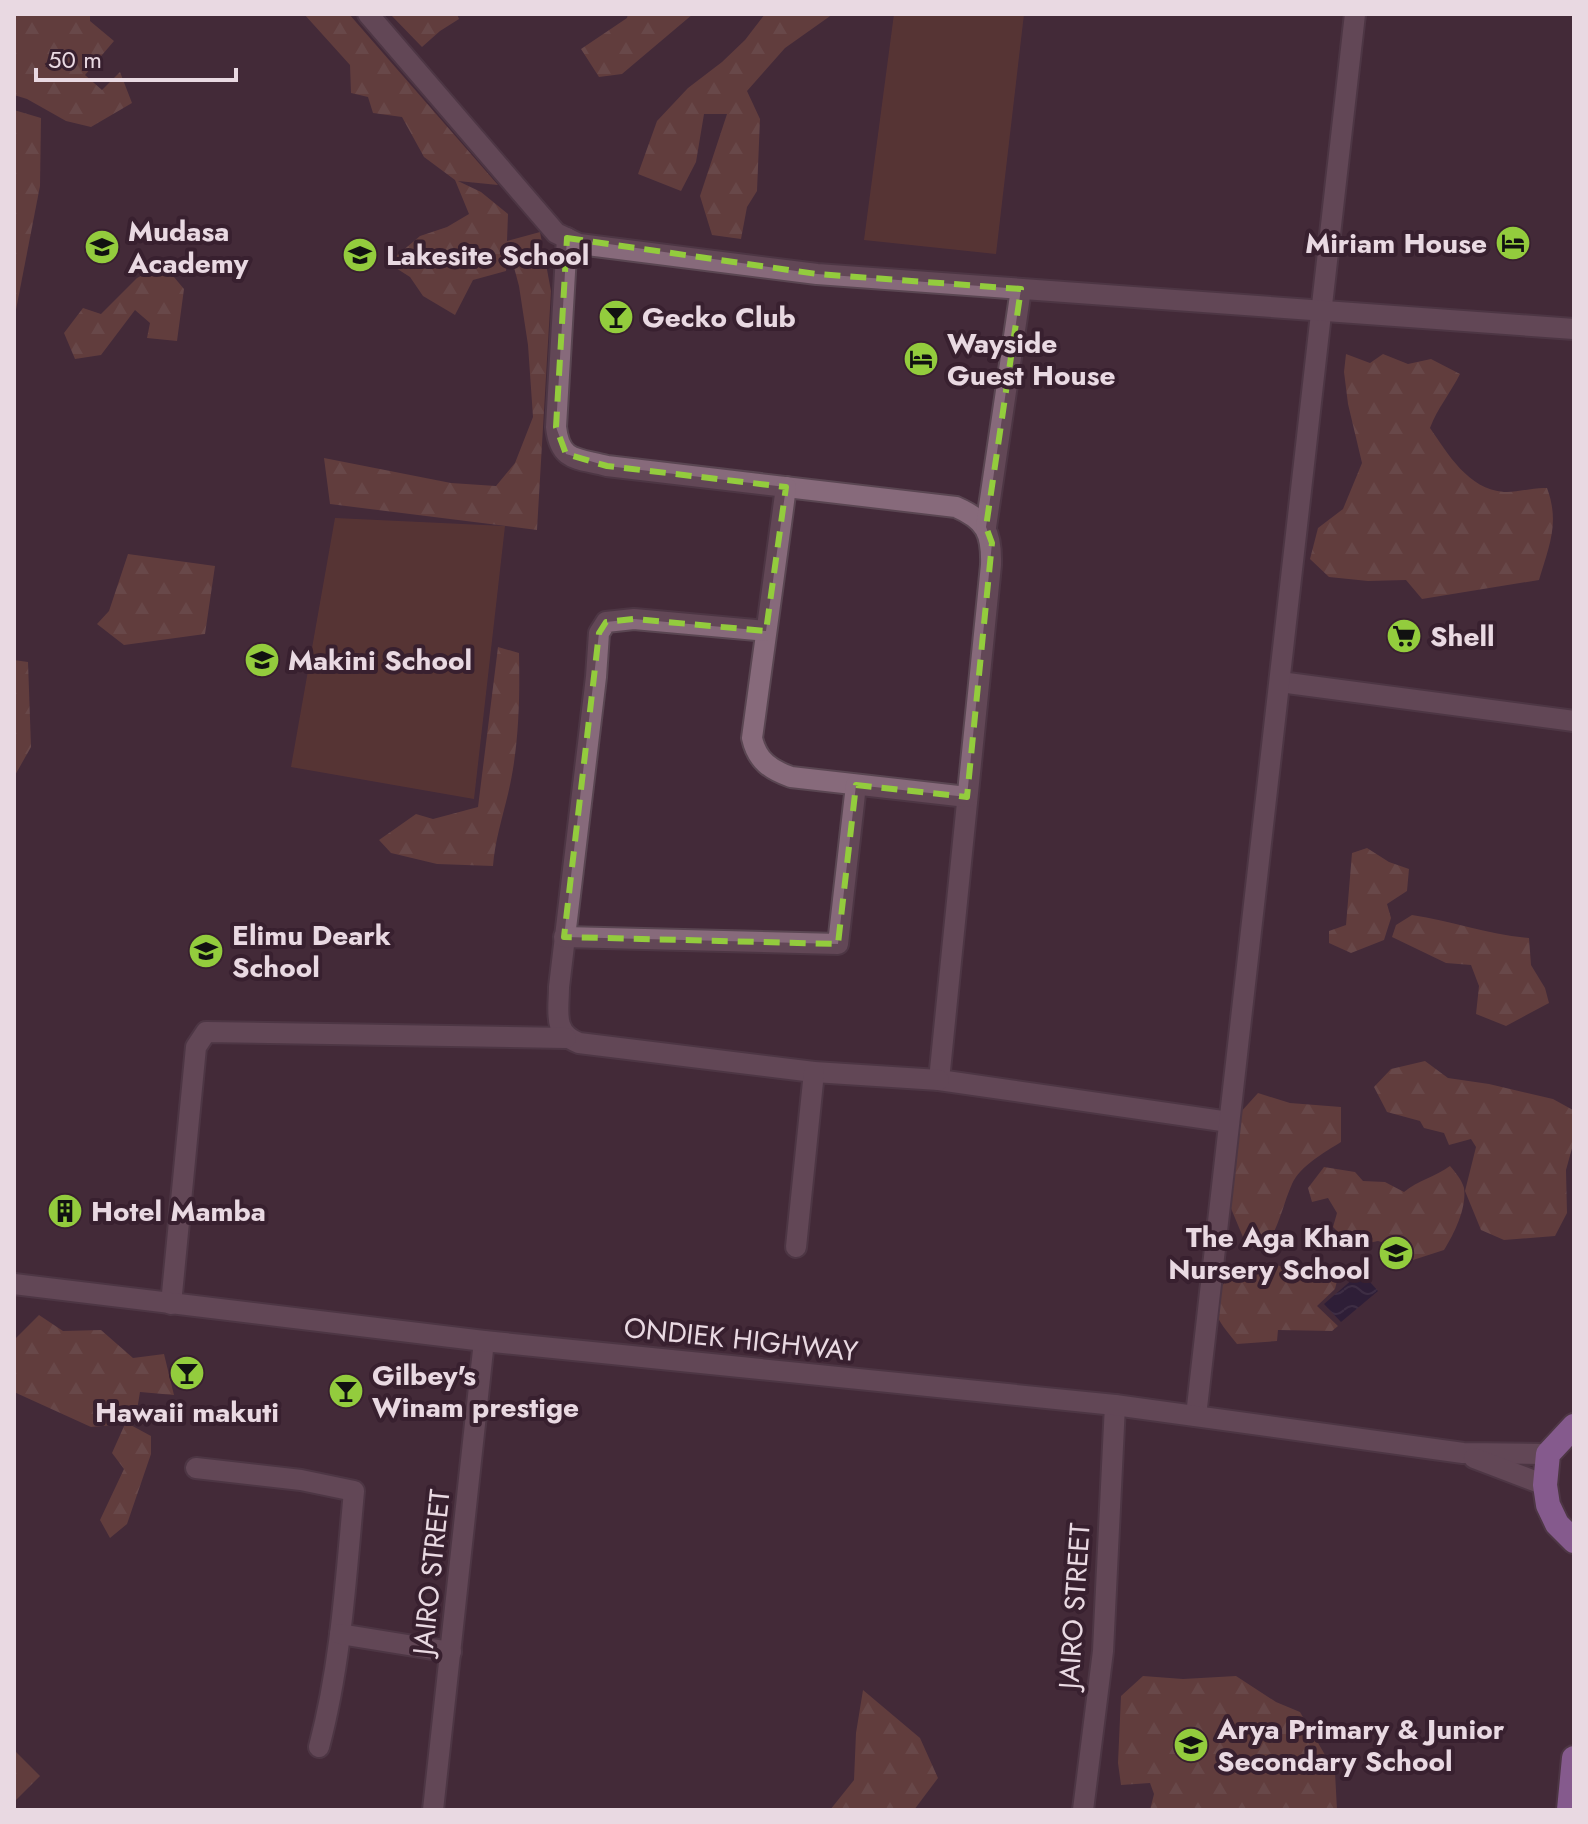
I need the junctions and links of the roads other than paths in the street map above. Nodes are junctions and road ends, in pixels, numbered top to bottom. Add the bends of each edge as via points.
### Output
1 (368, 14) edge
2 (1355, 14) edge
3 (567, 238) junction
4 (1021, 289) junction
5 (1320, 312) junction
6 (1574, 329) edge
7 (786, 487) junction
8 (986, 527) junction
9 (766, 631) junction
10 (1280, 682) junction
11 (1574, 721) edge
12 (856, 785) junction
13 (967, 797) junction
14 (564, 937) junction
15 (566, 1038) junction
16 (814, 1072) junction
17 (939, 1080) junction
18 (1229, 1122) junction
19 (796, 1247) dead end
20 (14, 1284) edge
21 (171, 1304) junction
22 (484, 1341) junction
23 (1115, 1405) junction
24 (1196, 1416) junction
25 (1574, 1426) edge
26 (1463, 1453) junction
27 (1548, 1454) junction
28 (196, 1468) dead end
29 (1545, 1485) junction
30 (1573, 1543) edge
31 (340, 1634) junction
32 (451, 1652) junction
33 (319, 1747) dead end
34 (1574, 1758) edge
35 (433, 1810) edge
36 (1083, 1810) edge
37 (1569, 1810) edge

1 - 3 street via 556,233
2 - 5 street
3 - 4 street via 579,244 817,274
3 - 7 street via 558,445 566,454 607,466
4 - 5 street
4 - 8 street
5 - 6 street
5 - 10 street
7 - 8 street via 956,507
7 - 9 street
8 - 13 street via 991,565
9 - 12 street via 752,738 755,752 769,768 791,777
9 - 14 street via 634,619 606,622 599,633
10 - 11 street
10 - 18 street
12 - 13 street
12 - 14 street via 838,944
13 - 17 street
14 - 15 street via 558,1024
15 - 16 street
15 - 21 street via 206,1032 196,1047
16 - 17 street
16 - 19 street
17 - 18 street
18 - 24 street
20 - 21 street, ONDIEK HIGHWAY
21 - 22 street, ONDIEK HIGHWAY
22 - 23 street, ONDIEK HIGHWAY
22 - 32 street, JAIRO STREET
23 - 24 street, ONDIEK HIGHWAY
23 - 36 street, JAIRO STREET via 1103,1651
24 - 26 street, ONDIEK HIGHWAY
25 - 27 highway
26 - 27 street, ONDIEK HIGHWAY
26 - 29 street, ONDIEK HIGHWAY
27 - 29 highway
28 - 31 street via 354,1491
29 - 30 highway via 1557,1524
31 - 32 street
31 - 33 street
32 - 35 street, JAIRO STREET
34 - 37 highway

